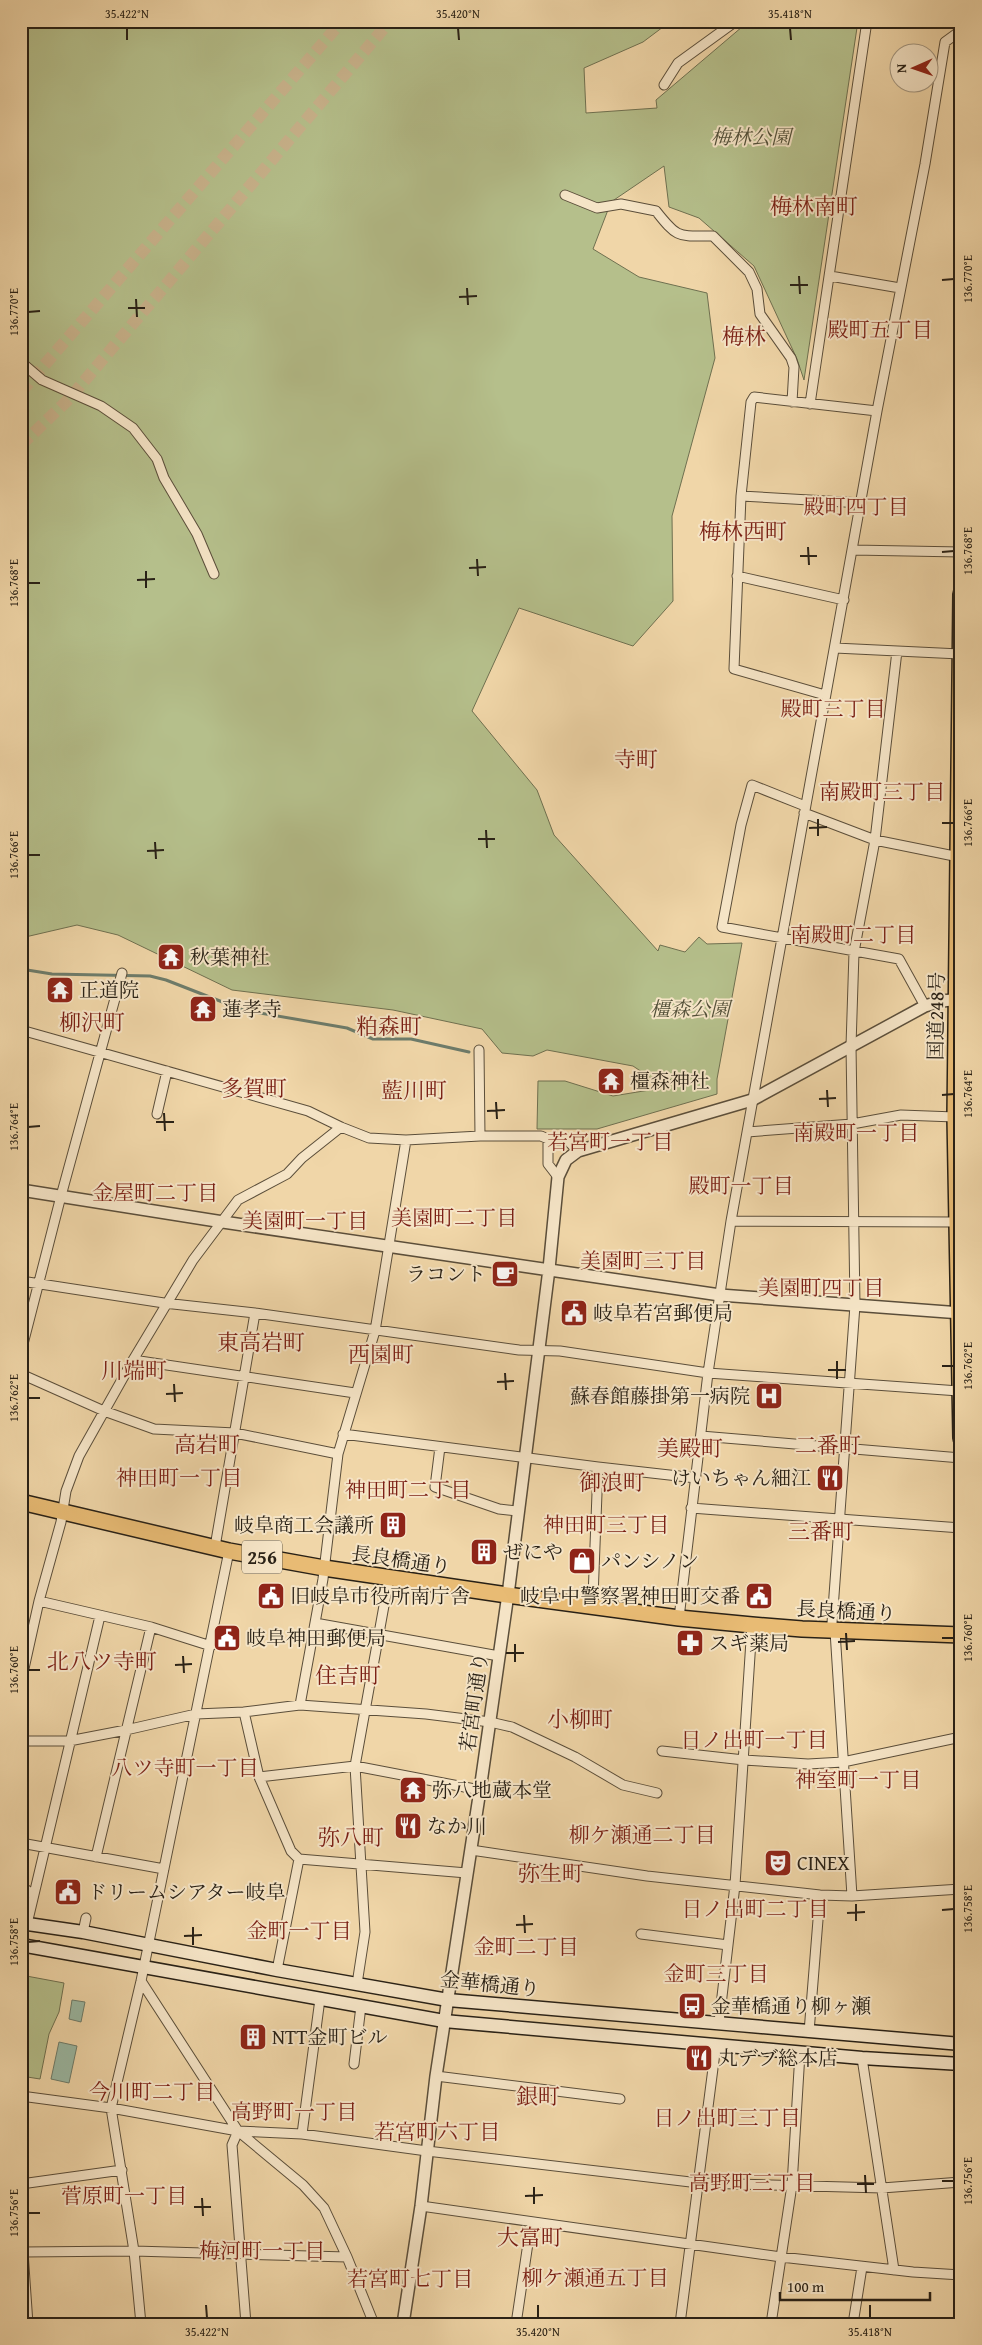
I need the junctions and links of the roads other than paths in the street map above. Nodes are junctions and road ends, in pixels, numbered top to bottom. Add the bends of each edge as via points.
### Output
1 (736, 21) edge
2 (867, 21) edge
3 (961, 34) edge
4 (664, 84) dead end
5 (565, 195) dead end
6 (830, 276) junction
7 (900, 288) junction
8 (21, 362) edge
9 (792, 402) junction
10 (810, 404) junction
11 (877, 411) junction
12 (741, 496) junction
13 (861, 503) junction
14 (853, 550) junction
15 (961, 552) edge
16 (214, 574) dead end
17 (736, 576) junction
18 (961, 594) edge
19 (844, 600) junction
20 (836, 648) junction
21 (897, 651) junction
22 (960, 654) edge
23 (825, 695) junction
24 (805, 809) junction
25 (875, 840) junction
26 (959, 857) junction
27 (782, 937) junction
28 (854, 952) junction
29 (122, 973) dead end
30 (958, 999) edge
31 (925, 1006) junction
32 (21, 1030) edge
33 (851, 1046) junction
34 (478, 1050) dead end
35 (102, 1052) junction
36 (168, 1071) junction
37 (752, 1100) junction
38 (156, 1114) dead end
39 (955, 1117) junction
40 (852, 1124) junction
41 (340, 1128) junction
42 (748, 1132) junction
43 (480, 1136) junction
44 (548, 1139) junction
45 (406, 1140) junction
46 (578, 1151) junction
47 (558, 1177) junction
48 (21, 1190) edge
49 (60, 1196) junction
50 (730, 1221) junction
51 (223, 1222) junction
52 (853, 1222) junction
53 (956, 1222) junction
54 (388, 1246) junction
55 (549, 1269) junction
56 (21, 1281) edge
57 (39, 1285) junction
58 (720, 1294) junction
59 (169, 1303) junction
60 (855, 1304) junction
61 (255, 1313) junction
62 (959, 1313) edge
63 (375, 1330) junction
64 (538, 1350) junction
65 (21, 1352) edge
66 (133, 1360) junction
67 (708, 1373) junction
68 (21, 1374) edge
69 (244, 1375) junction
70 (849, 1382) junction
71 (959, 1390) junction
72 (355, 1393) junction
73 (104, 1411) junction
74 (235, 1434) junction
75 (343, 1434) junction
76 (701, 1436) junction
77 (961, 1438) edge
78 (440, 1446) junction
79 (844, 1448) junction
80 (338, 1454) junction
81 (525, 1457) junction
82 (961, 1458) edge
83 (598, 1467) junction
84 (696, 1478) junction
85 (21, 1494) edge
86 (21, 1502) edge
87 (691, 1508) junction
88 (64, 1509) junction
89 (518, 1511) junction
90 (838, 1519) junction
91 (961, 1528) edge
92 (216, 1541) junction
93 (228, 1551) junction
94 (324, 1564) junction
95 (389, 1578) junction
96 (508, 1591) junction
97 (593, 1598) junction
98 (39, 1601) junction
99 (679, 1614) junction
100 (100, 1616) junction
101 (315, 1622) junction
102 (752, 1625) junction
103 (961, 1626) edge
104 (834, 1627) junction
105 (151, 1628) junction
106 (379, 1635) junction
107 (961, 1635) edge
108 (211, 1646) junction
109 (499, 1656) junction
110 (21, 1682) edge
111 (300, 1705) junction
112 (365, 1710) junction
113 (244, 1712) junction
114 (196, 1714) junction
115 (490, 1722) junction
116 (126, 1730) junction
117 (961, 1737) edge
118 (21, 1741) edge
119 (69, 1741) junction
120 (662, 1751) dead end
121 (744, 1760) junction
122 (843, 1762) junction
123 (355, 1766) junction
124 (259, 1777) junction
125 (480, 1790) junction
126 (657, 1793) dead end
127 (21, 1843) edge
128 (44, 1848) junction
129 (471, 1850) junction
130 (96, 1857) junction
131 (299, 1859) junction
132 (361, 1864) junction
133 (164, 1870) junction
134 (467, 1873) junction
135 (735, 1885) junction
136 (21, 1886) edge
137 (961, 1890) edge
138 (32, 1894) junction
139 (820, 1895) junction
140 (852, 1896) junction
141 (86, 1918) dead end
142 (24, 1924) edge
143 (83, 1932) junction
144 (642, 1934) dead end
145 (148, 1944) junction
146 (21, 1945) edge
147 (728, 1945) junction
148 (276, 1970) junction
149 (142, 1974) junction
150 (357, 1984) junction
151 (320, 1999) junction
152 (448, 2000) junction
153 (361, 2006) junction
154 (444, 2021) junction
155 (718, 2022) junction
156 (809, 2032) junction
157 (961, 2044) edge
158 (716, 2045) junction
159 (800, 2053) junction
160 (862, 2058) junction
161 (354, 2064) dead end
162 (961, 2064) edge
163 (436, 2076) junction
164 (21, 2096) edge
165 (620, 2098) dead end
166 (111, 2108) junction
167 (238, 2131) junction
168 (302, 2134) junction
169 (427, 2151) junction
170 (122, 2170) junction
171 (21, 2173) edge
172 (961, 2182) edge
173 (699, 2183) junction
174 (22, 2184) edge
175 (792, 2185) junction
176 (882, 2188) junction
177 (421, 2206) junction
178 (531, 2223) junction
179 (691, 2244) junction
180 (134, 2251) junction
181 (23, 2252) junction
182 (241, 2254) junction
183 (347, 2257) junction
184 (781, 2257) junction
185 (862, 2267) junction
186 (894, 2270) junction
187 (961, 2275) edge
188 (23, 2279) edge
189 (28, 2324) edge
190 (141, 2324) edge
191 (246, 2324) edge
192 (374, 2324) edge
193 (403, 2324) edge
194 (516, 2324) edge
195 (680, 2324) edge
196 (771, 2324) edge
197 (854, 2324) edge

1 - 4 street via 678,62
2 - 6 street
3 - 7 street via 945,42
5 - 9 street via 597,208 621,204 656,211 672,232 680,236 713,236 749,272 760,314 791,358 794,367
6 - 7 street
6 - 10 street
7 - 11 street
8 - 16 street via 42,380 101,406 133,428 157,459 164,478 198,534
9 - 10 street
9 - 12 street via 754,397 751,402
10 - 11 street
11 - 13 street
12 - 13 street
12 - 17 street
13 - 14 street
14 - 15 street
14 - 19 street
17 - 19 street
17 - 23 street via 734,669
18 - 22 highway, 国道248号
19 - 20 street
20 - 21 street
20 - 23 street
21 - 22 street
21 - 25 street
22 - 26 highway, 国道248号
23 - 24 street
24 - 25 street
24 - 27 street
24 - 27 street via 752,785 722,927
25 - 26 street
25 - 28 street
26 - 30 highway, 国道248号
27 - 28 street
27 - 37 street
28 - 31 street via 899,959
28 - 33 street
29 - 35 street
30 - 31 street
30 - 39 highway, 国道248号
31 - 33 street
32 - 35 street
33 - 37 street
33 - 40 street
34 - 43 street
35 - 36 street
35 - 49 street
36 - 38 street
36 - 41 street via 308,1111
37 - 42 street
37 - 46 street
39 - 40 street via 901,1115
39 - 53 highway, 国道248号
40 - 42 street
40 - 52 street
41 - 45 street via 369,1138
41 - 51 street via 287,1174 238,1200
42 - 50 street
43 - 44 street via 541,1136
43 - 45 street
44 - 46 street via 568,1141
44 - 47 street via 548,1164
45 - 54 street
46 - 47 street via 566,1160
47 - 55 street, 若宮町通り
48 - 49 street
49 - 51 street
49 - 57 street
50 - 52 street
50 - 58 street
51 - 54 street
51 - 59 street via 194,1260
52 - 53 street
52 - 60 street
53 - 62 highway, 国道248号
54 - 55 street
54 - 63 street
55 - 58 street
55 - 64 street, 若宮町通り
56 - 57 street
57 - 59 street
57 - 65 street
58 - 60 street
58 - 67 street
59 - 61 street
59 - 66 street
60 - 62 street
60 - 70 street
61 - 63 street
61 - 69 street
62 - 71 highway, 国道248号
63 - 64 street
63 - 72 street
64 - 67 street
64 - 81 street, 若宮町通り
66 - 69 street
66 - 73 street
67 - 70 street
67 - 76 street
68 - 73 street
69 - 72 street
69 - 74 street
70 - 71 street
70 - 79 street
71 - 77 highway, 国道248号
72 - 75 street
73 - 74 street via 154,1429
73 - 88 street via 79,1456 66,1491
74 - 80 street
74 - 92 street
75 - 78 street
75 - 80 street
76 - 79 street
76 - 84 street
78 - 81 street
78 - 89 street via 435,1487 499,1509
79 - 82 street
79 - 90 street
80 - 94 street
81 - 83 street
81 - 89 street, 若宮町通り
83 - 84 street
83 - 97 street
84 - 87 street
85 - 88 highway, 長良橋通り / 256
86 - 88 highway, 長良橋通り / 256
87 - 90 street
87 - 99 street
88 - 92 highway, 長良橋通り / 256
88 - 93 highway, 長良橋通り / 256
88 - 98 street
89 - 96 street, 若宮町通り
90 - 91 street
90 - 104 street
92 - 94 highway, 長良橋通り / 256
93 - 94 highway, 長良橋通り / 256
93 - 108 street
94 - 95 highway, 長良橋通り / 256
94 - 96 highway, 長良橋通り / 256
94 - 101 street
95 - 96 highway, 長良橋通り / 256
95 - 106 street
96 - 97 highway, 長良橋通り / 256
96 - 99 highway, 長良橋通り / 256
96 - 109 street, 若宮町通り
97 - 99 highway, 長良橋通り / 256
98 - 100 street
98 - 110 street
99 - 102 highway, 長良橋通り / 256
99 - 104 highway, 長良橋通り / 256
100 - 105 street
100 - 119 street
101 - 106 street
101 - 111 street
102 - 104 highway, 長良橋通り / 256
102 - 121 street
103 - 104 highway, 長良橋通り / 256
104 - 107 highway, 長良橋通り / 256
104 - 122 street
105 - 108 street
105 - 116 street
106 - 109 street
106 - 112 street
108 - 114 street
109 - 115 street, 若宮町通り
111 - 112 street
111 - 113 street
112 - 115 street
112 - 123 street
113 - 114 street
113 - 124 street
114 - 116 street
114 - 133 street
115 - 125 street, 若宮町通り
115 - 126 street via 512,1728 574,1757 623,1785
116 - 119 street
116 - 130 street
117 - 122 street
118 - 119 street
119 - 128 street
120 - 121 street
121 - 122 street via 808,1764
121 - 135 street
122 - 140 street
123 - 124 street
123 - 125 street
123 - 132 street
124 - 131 street via 292,1851
125 - 129 street, 若宮町通り
127 - 128 street
128 - 130 street
128 - 138 street
129 - 134 street, 若宮町通り
129 - 135 street via 647,1876
130 - 133 street
131 - 132 street
131 - 148 street
132 - 134 street
132 - 150 street via 365,1932
133 - 145 street
134 - 152 street, 若宮町通り
135 - 139 street
135 - 147 street
136 - 138 street
137 - 140 street
138 - 142 street
139 - 140 street
139 - 156 street
141 - 143 street
142 - 143 main road, 金華橋通り
143 - 145 main road, 金華橋通り
144 - 147 street
145 - 148 main road, 金華橋通り
145 - 149 street
146 - 149 main road, 金華橋通り
147 - 155 street
148 - 150 main road, 金華橋通り
149 - 151 main road, 金華橋通り
149 - 166 street
149 - 167 street
150 - 152 main road, 金華橋通り
151 - 153 main road, 金華橋通り
151 - 168 street
152 - 154 street, 若宮町通り
152 - 155 main road, 金華橋通り
153 - 154 main road, 金華橋通り
153 - 161 street
154 - 158 main road, 金華橋通り
154 - 163 street, 若宮町通り
155 - 156 main road, 金華橋通り
156 - 157 main road, 金華橋通り
158 - 159 main road, 金華橋通り
158 - 173 street
159 - 160 main road, 金華橋通り
159 - 175 street
160 - 162 main road, 金華橋通り
160 - 176 street
163 - 165 street
163 - 169 street, 若宮町通り
164 - 166 street
166 - 167 street
166 - 170 street
167 - 168 street
167 - 182 street via 232,2145
167 - 183 street via 303,2185 324,2208
168 - 169 street
169 - 173 street
169 - 177 street, 若宮町通り
170 - 174 street
170 - 180 street
171 - 174 street
172 - 176 street
173 - 175 street
173 - 179 street
174 - 181 street
175 - 176 street
175 - 184 street
176 - 186 street
177 - 178 street
177 - 193 street, 若宮町通り
178 - 179 street
178 - 194 street
179 - 184 street
179 - 195 street
180 - 181 street
180 - 182 street
180 - 190 street
181 - 188 street
182 - 183 street
182 - 191 street
183 - 192 street
184 - 185 street
184 - 196 street
185 - 186 street
185 - 197 street
186 - 187 street
188 - 189 street

